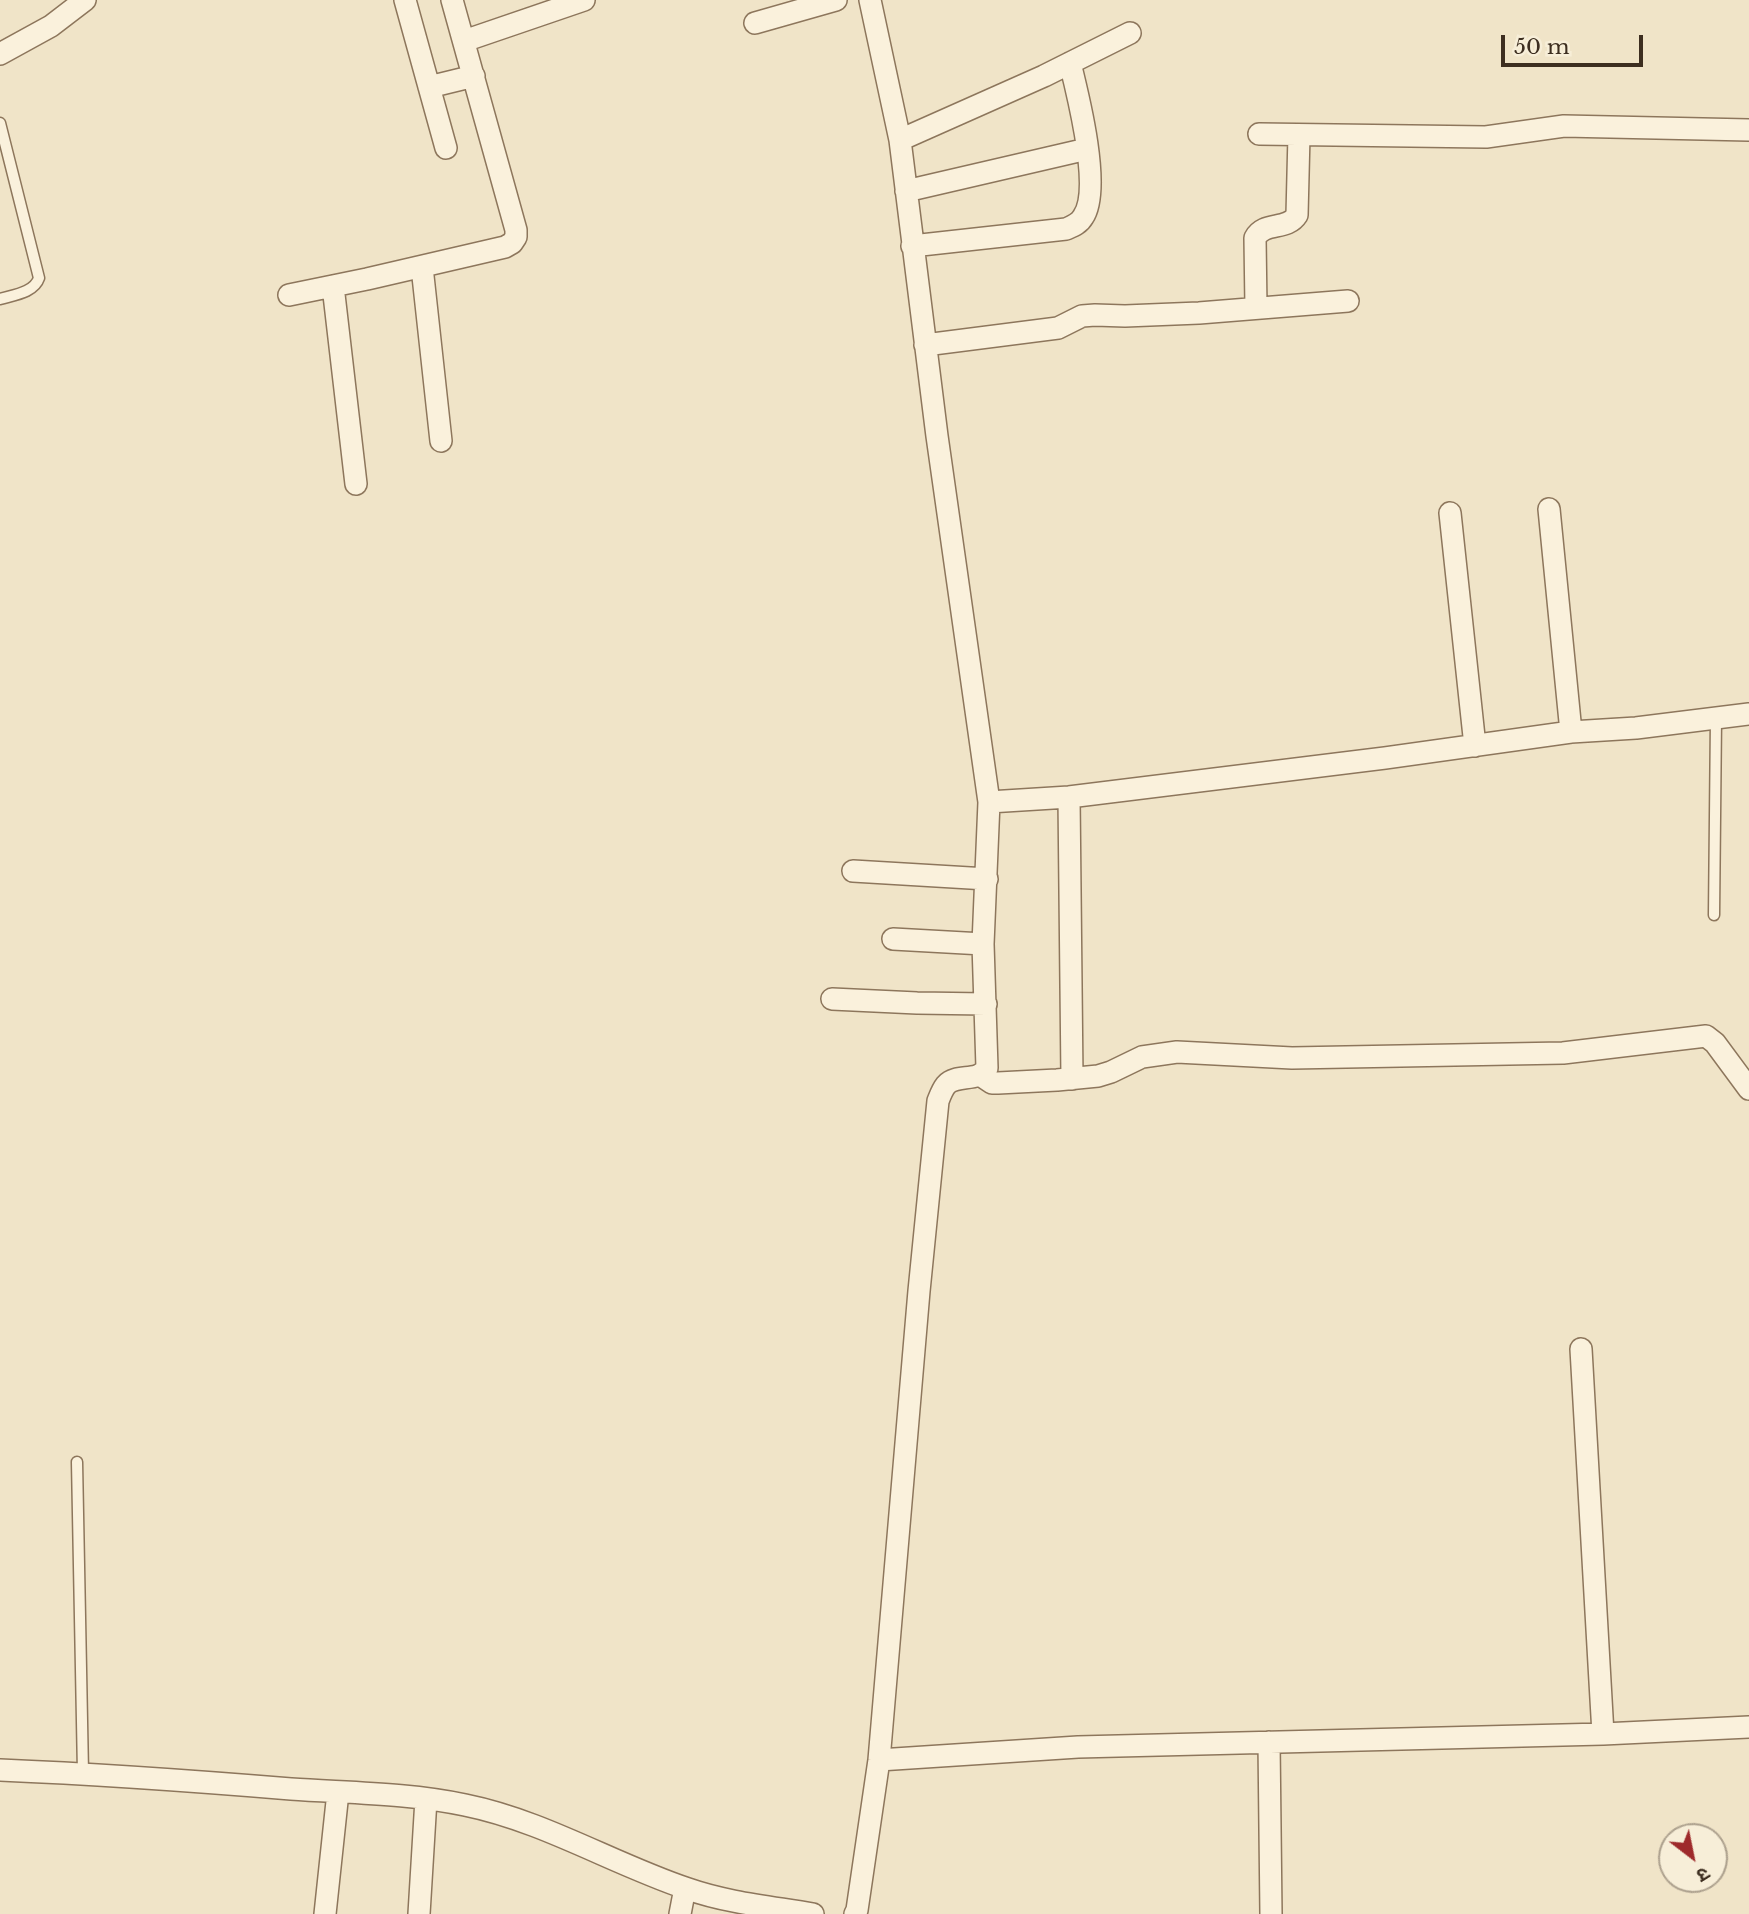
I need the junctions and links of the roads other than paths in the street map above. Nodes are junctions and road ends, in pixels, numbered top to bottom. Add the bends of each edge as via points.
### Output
1 (405, 0) edge
2 (452, 0) edge
3 (584, 0) edge
4 (836, 0) edge
5 (870, 0) edge
6 (82, 1) edge
7 (755, 23) dead end
8 (1129, 33) dead end
9 (464, 41) junction
10 (0, 54) edge
11 (1070, 63) junction
12 (474, 76) junction
13 (429, 87) junction
14 (0, 123) edge
15 (1749, 130) edge
16 (1259, 134) dead end
17 (1299, 135) junction
18 (900, 140) junction
19 (446, 148) dead end
20 (1087, 149) junction
21 (906, 191) junction
22 (912, 246) junction
23 (422, 267) junction
24 (333, 286) junction
25 (289, 295) dead end
26 (0, 299) edge
27 (1348, 301) dead end
28 (1256, 308) junction
29 (925, 345) junction
30 (441, 440) dead end
31 (356, 484) dead end
32 (1549, 509) dead end
33 (1450, 513) dead end
34 (1749, 714) edge
35 (1716, 718) junction
36 (1571, 732) junction
37 (1475, 746) junction
38 (1069, 797) junction
39 (989, 802) junction
40 (853, 871) dead end
41 (987, 879) junction
42 (1714, 915) dead end
43 (893, 939) dead end
44 (983, 944) junction
45 (832, 999) dead end
46 (986, 1004) junction
47 (980, 1075) junction
48 (1072, 1079) junction
49 (1749, 1089) edge
50 (1581, 1349) dead end
51 (77, 1462) dead end
52 (1749, 1727) edge
53 (1603, 1734) junction
54 (1269, 1742) junction
55 (879, 1760) junction
56 (0, 1770) edge
57 (83, 1773) junction
58 (338, 1792) junction
59 (426, 1799) junction
60 (685, 1888) junction
61 (324, 1914) edge
62 (419, 1914) edge
63 (680, 1914) edge
64 (813, 1914) edge
65 (855, 1914) edge
66 (1271, 1914) edge

1 - 13 street
2 - 9 street
3 - 9 street
4 - 7 street
5 - 18 street
6 - 10 street via 51,26
8 - 11 street
9 - 12 street
11 - 18 street
11 - 20 street
12 - 13 street
12 - 23 street via 516,237 505,247
13 - 19 street
14 - 26 lane via 39,278 28,290
15 - 17 street via 1564,126 1486,137
16 - 17 street
17 - 28 street via 1297,215 1290,223 1266,228 1255,238
18 - 21 street
20 - 21 street
20 - 22 street via 1089,202 1077,225
21 - 22 street
22 - 29 street
23 - 24 street
23 - 30 street
24 - 25 street
24 - 31 street
27 - 28 street
28 - 29 street via 1083,316 1058,327
29 - 39 street
32 - 36 street
33 - 37 street
34 - 35 street
35 - 36 street
35 - 42 lane
36 - 37 street
37 - 38 street
38 - 39 street
38 - 48 street
39 - 41 street
40 - 41 street
41 - 44 street
43 - 44 street
44 - 46 street
45 - 46 street
46 - 47 street via 987,1068
47 - 48 street via 992,1083
47 - 55 street via 949,1082 938,1101
48 - 49 street via 1111,1072 1158,1053 1328,1058 1563,1053 1706,1036
50 - 53 street
51 - 57 lane
52 - 53 street
53 - 54 street
54 - 55 street via 1078,1747
54 - 66 street
55 - 65 street
56 - 57 street
57 - 58 street
58 - 59 street
58 - 61 street
59 - 60 street via 502,1814 552,1831
59 - 62 street
60 - 63 street
60 - 64 street

